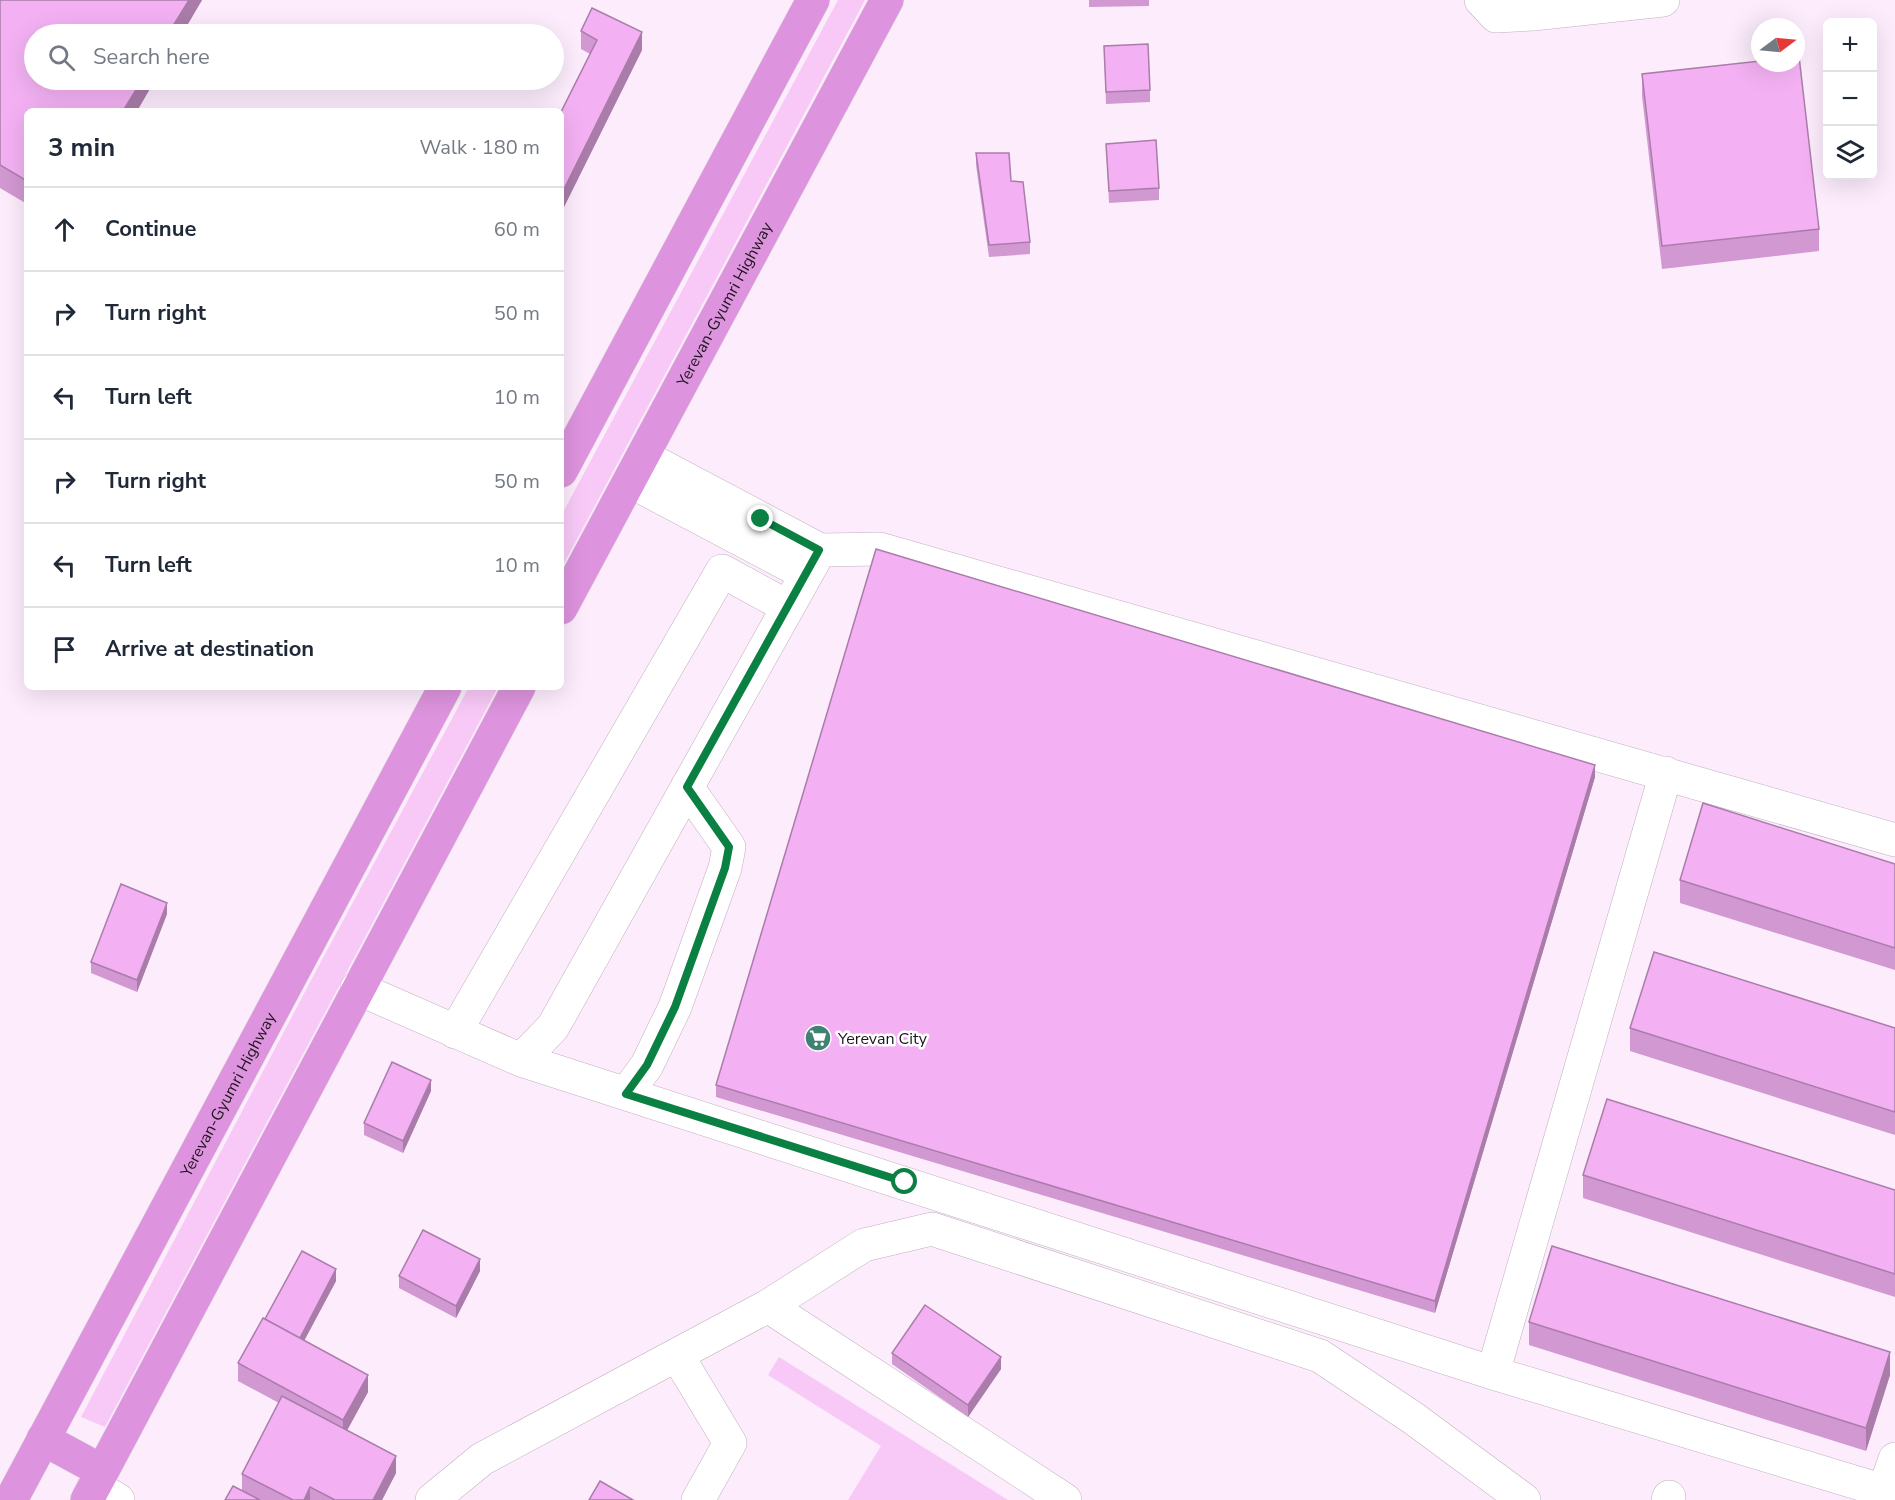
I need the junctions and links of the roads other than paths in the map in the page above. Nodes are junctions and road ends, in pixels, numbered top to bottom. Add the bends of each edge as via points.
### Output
1 (813, 0) edge
2 (887, 0) edge
3 (1481, 0) edge
4 (1662, 0) edge
5 (564, 465) edge
6 (636, 468) junction
7 (813, 562) junction
8 (564, 602) edge
9 (788, 607) junction
10 (444, 690) edge
11 (517, 690) edge
12 (1666, 773) junction
13 (687, 787) junction
14 (1895, 840) edge
15 (357, 988) junction
16 (455, 1032) junction
17 (520, 1060) junction
18 (626, 1094) junction
19 (768, 1306) junction
20 (677, 1355) junction
21 (1493, 1373) junction
22 (43, 1439) junction
23 (1895, 1459) edge
24 (100, 1489) edge
25 (11, 1500) edge
26 (432, 1500) edge
27 (698, 1500) edge
28 (1065, 1500) edge
29 (1524, 1500) edge

1 - 5 highway
2 - 6 highway, Yerevan-Gyumri Highway
3 - 4 street via 1496,16
6 - 7 street
6 - 8 highway, Yerevan-Gyumri Highway
7 - 9 street
7 - 12 street via 880,549
9 - 13 street
9 - 16 street via 722,571
10 - 22 highway, Yerevan-Gyumri Highway
11 - 15 highway
12 - 14 street
12 - 21 street
13 - 17 street via 553,1027
13 - 18 street via 729,847 725,868 675,1007 647,1065
15 - 16 street
15 - 24 highway
16 - 17 street
17 - 18 street
18 - 21 street
19 - 20 street
19 - 28 street
19 - 29 street via 864,1245 932,1229 1320,1356
20 - 26 street via 482,1459
20 - 27 street via 730,1443
21 - 23 street via 1884,1491
22 - 24 highway
22 - 25 highway, Yerevan-Gyumri Highway

